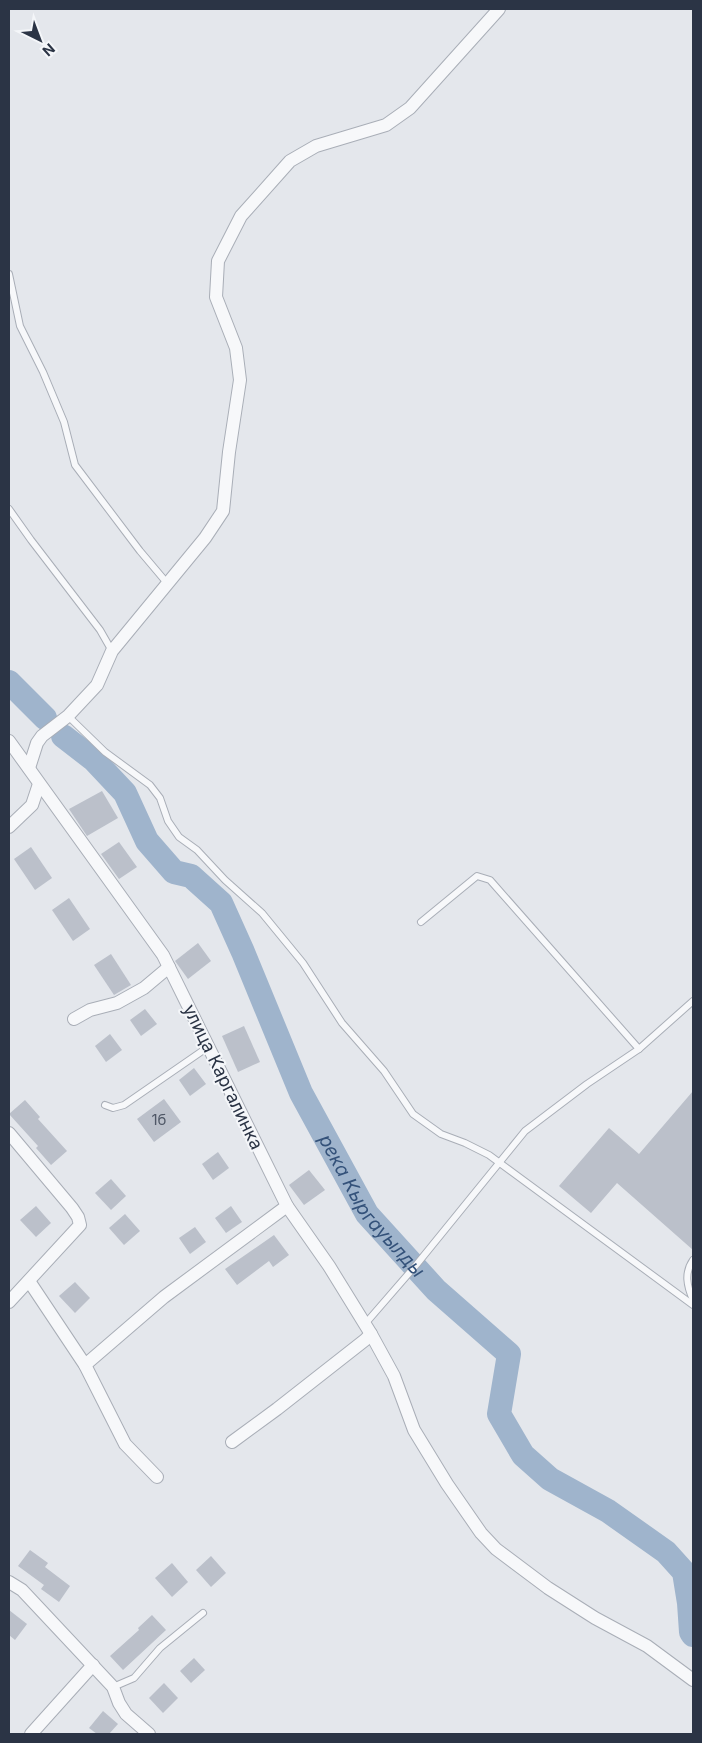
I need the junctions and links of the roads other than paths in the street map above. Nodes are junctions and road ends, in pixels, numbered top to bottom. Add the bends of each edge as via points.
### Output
1 (499, 9) edge
2 (9, 274) edge
3 (9, 509) edge
4 (167, 584) junction
5 (112, 651) junction
6 (68, 716) junction
7 (9, 741) edge
8 (29, 768) junction
9 (39, 784) junction
10 (9, 827) edge
11 (421, 922) dead end
12 (168, 967) junction
13 (693, 1002) edge
14 (74, 1019) dead end
15 (208, 1047) junction
16 (639, 1049) junction
17 (105, 1105) dead end
18 (9, 1133) edge
19 (499, 1162) junction
20 (287, 1206) junction
21 (693, 1260) edge
22 (29, 1281) junction
23 (693, 1300) edge
24 (9, 1302) edge
25 (693, 1305) edge
26 (368, 1329) junction
27 (85, 1365) junction
28 (232, 1442) dead end
29 (157, 1477) dead end
30 (9, 1582) edge
31 (203, 1613) dead end
32 (94, 1665) junction
33 (693, 1680) edge
34 (113, 1686) junction
35 (31, 1734) edge
36 (149, 1734) edge

1 - 4 street via 410,108 386,125 316,146 290,162 241,216 218,261 216,296 236,348 240,380 223,511
2 - 4 lane via 20,326 64,422 76,465
3 - 5 lane via 100,630
4 - 5 street
5 - 6 street via 96,685
6 - 8 street via 42,736
6 - 19 lane via 105,752 150,785 179,837 197,850 262,913 303,963 342,1023 384,1071 413,1114 441,1134 466,1143
7 - 8 street, улица Каргалинка
8 - 9 street, улица Каргалинка
9 - 10 street via 32,805
9 - 12 street, улица Каргалинка via 163,955
11 - 16 lane via 477,876 490,880
12 - 14 street via 137,992
12 - 15 street, улица Каргалинка
13 - 16 lane
15 - 17 lane via 124,1105 113,1108
15 - 20 street, улица Каргалинка
16 - 19 lane via 525,1131
18 - 22 street via 78,1217 80,1226
19 - 25 lane
19 - 26 lane
20 - 26 street, улица Каргалинка
20 - 27 street via 164,1296
21 - 23 lane via 688,1267 687,1288
22 - 24 street
22 - 27 street
26 - 28 street via 364,1340
26 - 33 street, улица Каргалинка via 394,1376 414,1430 481,1533 496,1549 548,1588 647,1646
27 - 29 street via 125,1444
30 - 32 street via 22,1590
31 - 34 lane via 160,1648 134,1678
32 - 34 street
32 - 35 street
34 - 36 street via 126,1714

